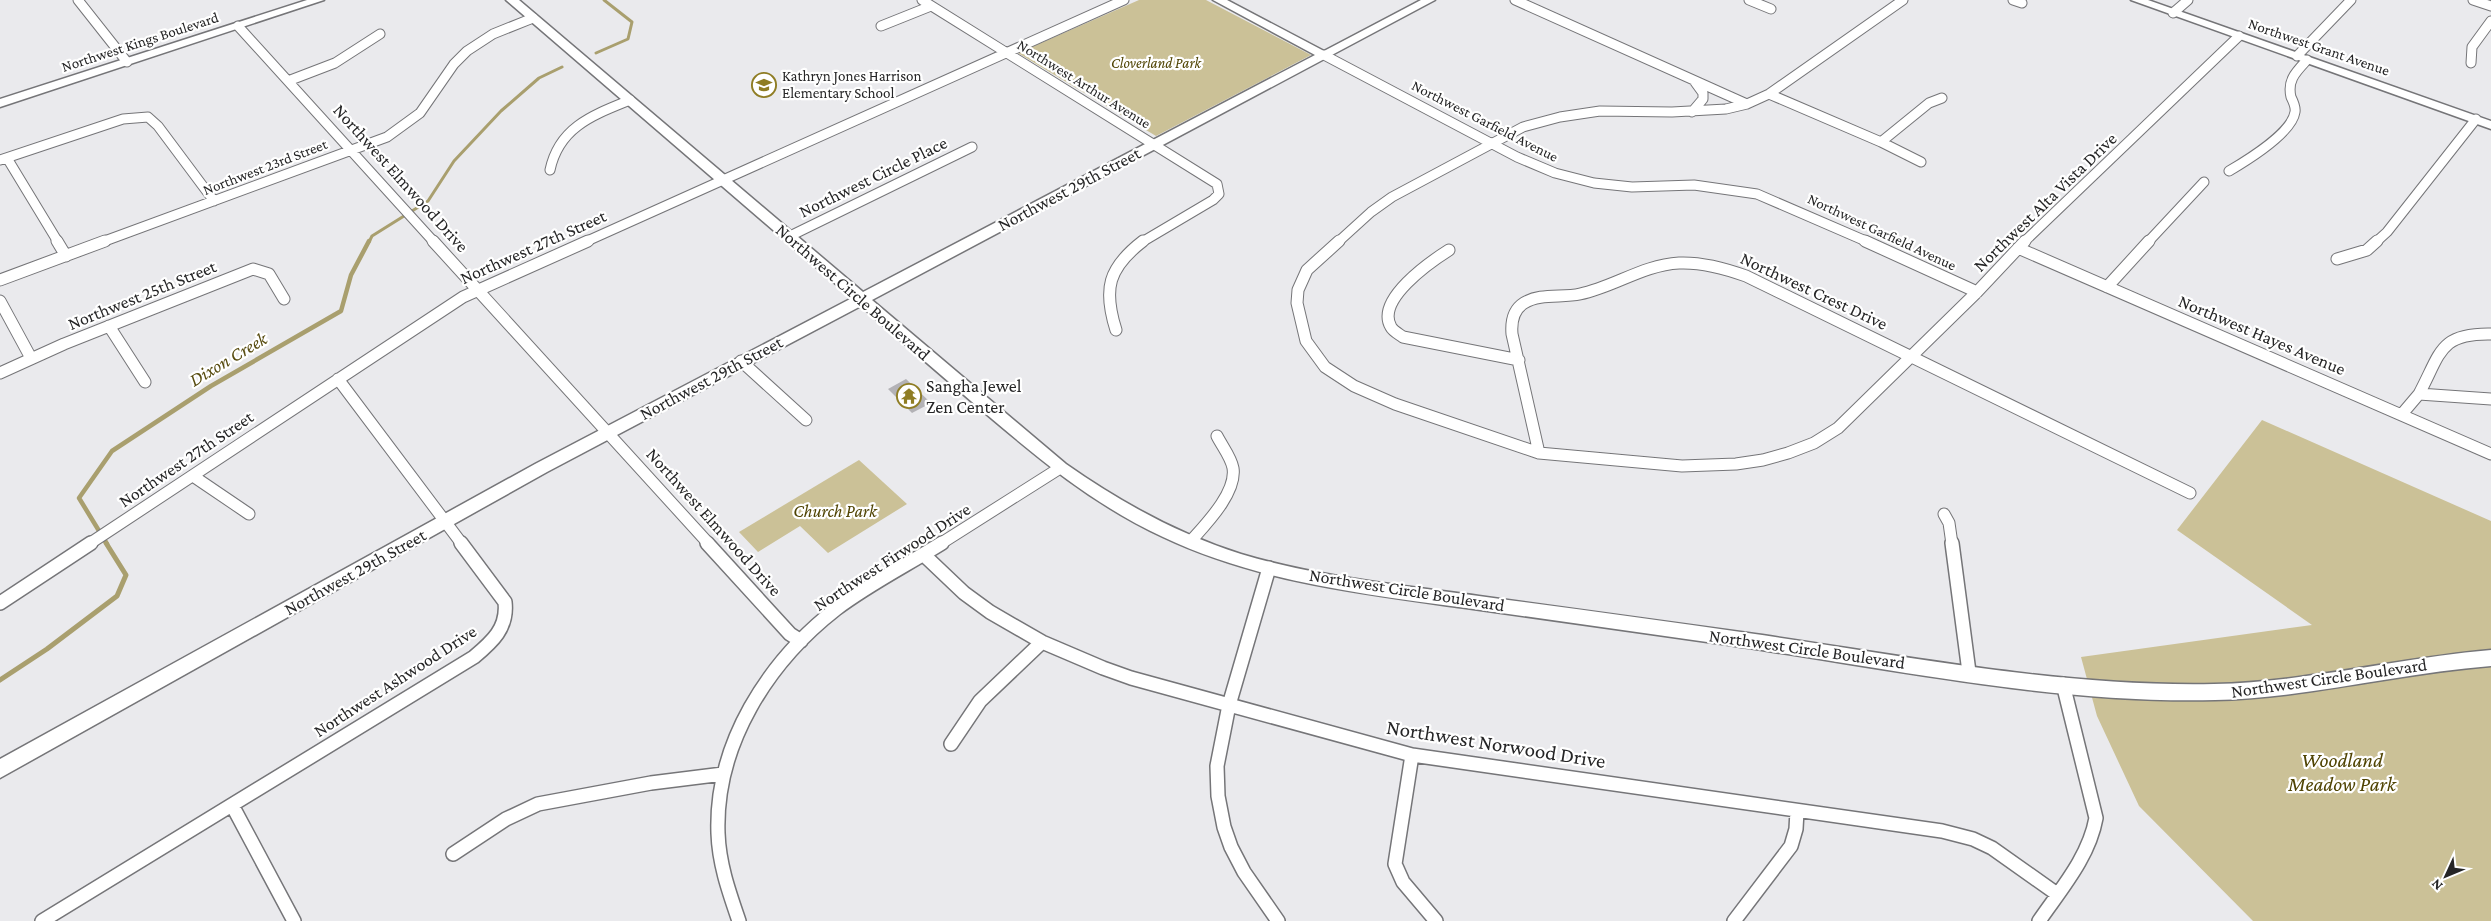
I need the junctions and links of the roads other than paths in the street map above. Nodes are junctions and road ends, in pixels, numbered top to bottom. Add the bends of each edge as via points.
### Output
1 (78, 0) edge
2 (318, 0) edge
3 (512, 0) edge
4 (922, 0) edge
5 (1124, 0) edge
6 (1219, 0) edge
7 (1429, 0) edge
8 (1515, 0) edge
9 (1749, 0) edge
10 (1903, 0) edge
11 (2013, 0) edge
12 (2137, 0) edge
13 (2188, 0) edge
14 (2351, 0) edge
15 (2473, 0) edge
16 (2022, 3) dead end
17 (931, 6) junction
18 (2491, 6) edge
19 (1770, 9) dead end
20 (2173, 13) junction
21 (533, 18) junction
22 (2491, 21) edge
23 (238, 26) junction
24 (881, 26) dead end
25 (380, 34) dead end
26 (2239, 36) junction
27 (1007, 52) junction
28 (1324, 55) junction
29 (2302, 58) junction
30 (127, 62) junction
31 (2471, 63) dead end
32 (288, 81) junction
33 (1695, 82) junction
34 (1769, 94) junction
35 (1942, 98) dead end
36 (630, 100) junction
37 (0, 103) edge
38 (1747, 104) junction
39 (1692, 112) junction
40 (2476, 119) junction
41 (2491, 125) edge
42 (1490, 142) junction
43 (1881, 142) junction
44 (1154, 144) junction
45 (972, 147) dead end
46 (352, 149) junction
47 (4, 159) edge
48 (1920, 162) dead end
49 (550, 170) dead end
50 (2229, 171) dead end
51 (723, 180) junction
52 (2204, 182) dead end
53 (214, 201) junction
54 (788, 237) junction
55 (2018, 248) junction
56 (1449, 250) dead end
57 (66, 256) junction
58 (2337, 258) dead end
59 (0, 280) edge
60 (2107, 287) junction
61 (479, 290) junction
62 (1977, 292) junction
63 (284, 299) dead end
64 (860, 299) junction
65 (0, 301) edge
66 (109, 326) junction
67 (1116, 330) dead end
68 (2491, 334) edge
69 (1911, 357) junction
70 (31, 358) junction
71 (1519, 360) junction
72 (741, 361) junction
73 (0, 373) edge
74 (338, 379) junction
75 (145, 382) dead end
76 (2419, 394) junction
77 (2491, 399) edge
78 (2402, 414) junction
79 (806, 420) dead end
80 (608, 432) junction
81 (1217, 436) dead end
82 (1538, 453) junction
83 (2491, 454) edge
84 (1060, 468) junction
85 (193, 476) junction
86 (2190, 493) dead end
87 (249, 514) dead end
88 (1944, 514) dead end
89 (446, 521) junction
90 (1190, 542) junction
91 (924, 555) junction
92 (1269, 568) junction
93 (0, 603) edge
94 (801, 641) junction
95 (1042, 642) junction
96 (2491, 658) edge
97 (1969, 672) junction
98 (2063, 684) junction
99 (1229, 705) junction
100 (951, 744) dead end
101 (1412, 755) junction
102 (0, 769) edge
103 (723, 774) junction
104 (232, 805) junction
105 (1797, 811) junction
106 (454, 854) dead end
107 (2057, 894) junction
108 (42, 921) edge
109 (294, 921) edge
110 (739, 921) edge
111 (1278, 921) edge
112 (1436, 921) edge
113 (1734, 921) edge
114 (2039, 921) edge

1 - 30 street
2 - 23 main road, Northwest Kings Boulevard
3 - 21 main road, Northwest Circle Boulevard
4 - 17 street, Northwest Arthur Avenue
5 - 27 street, Northwest 27th Street
6 - 28 main road, Northwest Garfield Avenue
7 - 28 main road, Northwest 29th Street
8 - 33 street
9 - 19 street
10 - 34 street, Northwest Alta Vista Drive
11 - 16 street
12 - 20 main road, Northwest Grant Avenue
13 - 20 street
14 - 29 street
15 - 18 street
17 - 24 street
17 - 27 street, Northwest Arthur Avenue
20 - 26 main road, Northwest Grant Avenue
21 - 36 main road, Northwest Circle Boulevard
21 - 46 street, Northwest 23rd Street via 496,32 470,47 450,69 418,116 387,136
22 - 31 street via 2472,47
23 - 30 main road, Northwest Kings Boulevard
23 - 32 street, Northwest Elmwood Drive
25 - 32 street via 336,63
26 - 29 main road, Northwest Grant Avenue
26 - 55 street, Northwest Alta Vista Drive
27 - 44 street, Northwest Arthur Avenue
27 - 51 street, Northwest 27th Street
28 - 42 street, Northwest Garfield Avenue
28 - 44 main road, Northwest 29th Street
29 - 40 main road, Northwest Grant Avenue
29 - 50 street via 2288,85 2295,108 2292,119 2260,152
30 - 37 main road, Northwest Kings Boulevard
32 - 46 street, Northwest Elmwood Drive
33 - 38 street
33 - 39 street via 1703,99
34 - 38 street, Northwest Alta Vista Drive
34 - 43 street
35 - 43 street via 1929,103
36 - 49 street via 595,114 574,128 557,146
36 - 51 main road, Northwest Circle Boulevard
38 - 39 street, Northwest Alta Vista Drive
39 - 42 street, Northwest Alta Vista Drive via 1615,110 1576,114 1529,125
40 - 41 main road, Northwest Grant Avenue
40 - 58 street via 2387,232 2367,250
42 - 62 street, Northwest Garfield Avenue via 1544,169 1594,182 1648,187 1714,186 1757,194
42 - 82 street, Northwest Alta Vista Drive via 1371,212 1307,270 1298,290 1297,303 1311,350 1325,367 1339,377 1370,395
43 - 48 street
44 - 64 main road, Northwest 29th Street
44 - 67 street, Northwest Arthur Avenue via 1213,181 1220,190 1213,200 1133,248 1116,267 1110,279 1107,304
45 - 54 street, Northwest Circle Place
46 - 53 street, Northwest 23rd Street
46 - 61 street, Northwest Elmwood Drive
47 - 53 street via 123,119 148,117
47 - 57 street
51 - 54 main road, Northwest Circle Boulevard
51 - 61 street, Northwest 27th Street
52 - 60 street
53 - 57 street, Northwest 23rd Street
54 - 64 main road, Northwest Circle Boulevard
55 - 60 street, Northwest Hayes Avenue
55 - 62 street, Northwest Alta Vista Drive
56 - 71 street via 1420,268 1408,280 1393,304 1388,320 1391,329 1404,337
57 - 59 street, Northwest 23rd Street
60 - 78 street, Northwest Hayes Avenue
61 - 74 street, Northwest 27th Street
61 - 80 street, Northwest Elmwood Drive
62 - 69 street, Northwest Alta Vista Drive
63 - 66 street, Northwest 25th Street via 269,272 254,269
64 - 72 main road, Northwest 29th Street
64 - 84 main road, Northwest Circle Boulevard
65 - 70 street
66 - 70 street, Northwest 25th Street
66 - 75 street
68 - 76 street via 2468,334 2453,337 2447,342
69 - 71 street, Northwest Crest Drive via 1735,272 1687,264 1660,266 1587,292 1539,298 1522,305 1513,316 1512,324
69 - 82 street, Northwest Alta Vista Drive via 1838,428 1812,444 1781,456 1742,464 1665,466
69 - 86 street, Northwest Crest Drive
70 - 73 street, Northwest 25th Street
71 - 82 street, Northwest Crest Drive
72 - 79 street
72 - 80 main road, Northwest 29th Street
74 - 85 street, Northwest 27th Street
74 - 89 street, Northwest Ashwood Drive
76 - 77 street
76 - 78 street
78 - 83 street, Northwest Hayes Avenue
80 - 89 main road, Northwest 29th Street
80 - 94 street, Northwest Elmwood Drive via 790,634
81 - 90 street via 1233,469 1229,488
84 - 90 main road, Northwest Circle Boulevard via 1118,508
84 - 91 street, Northwest Firwood Drive
85 - 87 street
85 - 93 street, Northwest 27th Street
88 - 97 street via 1949,524
89 - 102 main road, Northwest 29th Street
89 - 104 street, Northwest Ashwood Drive via 505,602 508,612 498,636 474,657
90 - 92 main road, Northwest Circle Boulevard
91 - 94 street, Northwest Firwood Drive via 836,610
91 - 95 street, Northwest Norwood Drive via 964,593
92 - 97 main road, Northwest Circle Boulevard via 1425,595
92 - 99 street
94 - 103 street, Northwest Firwood Drive via 765,682 743,718
95 - 99 street, Northwest Norwood Drive via 1132,678
95 - 100 street via 979,700
96 - 98 main road, Northwest Circle Boulevard via 2413,666 2293,686 2218,692
97 - 98 main road, Northwest Circle Boulevard
98 - 107 street via 2096,828
99 - 101 street, Northwest Norwood Drive
99 - 111 street via 1217,766 1224,826 1244,872
101 - 105 street, Northwest Norwood Drive
101 - 112 street via 1394,864 1403,882
103 - 106 street via 651,783 538,804 506,818
103 - 110 street, Northwest Firwood Drive via 718,803 722,872
104 - 108 street, Northwest Ashwood Drive
104 - 109 street
105 - 107 street, Northwest Norwood Drive via 1935,830 1973,839 1992,848
105 - 113 street via 1791,846
107 - 114 street

